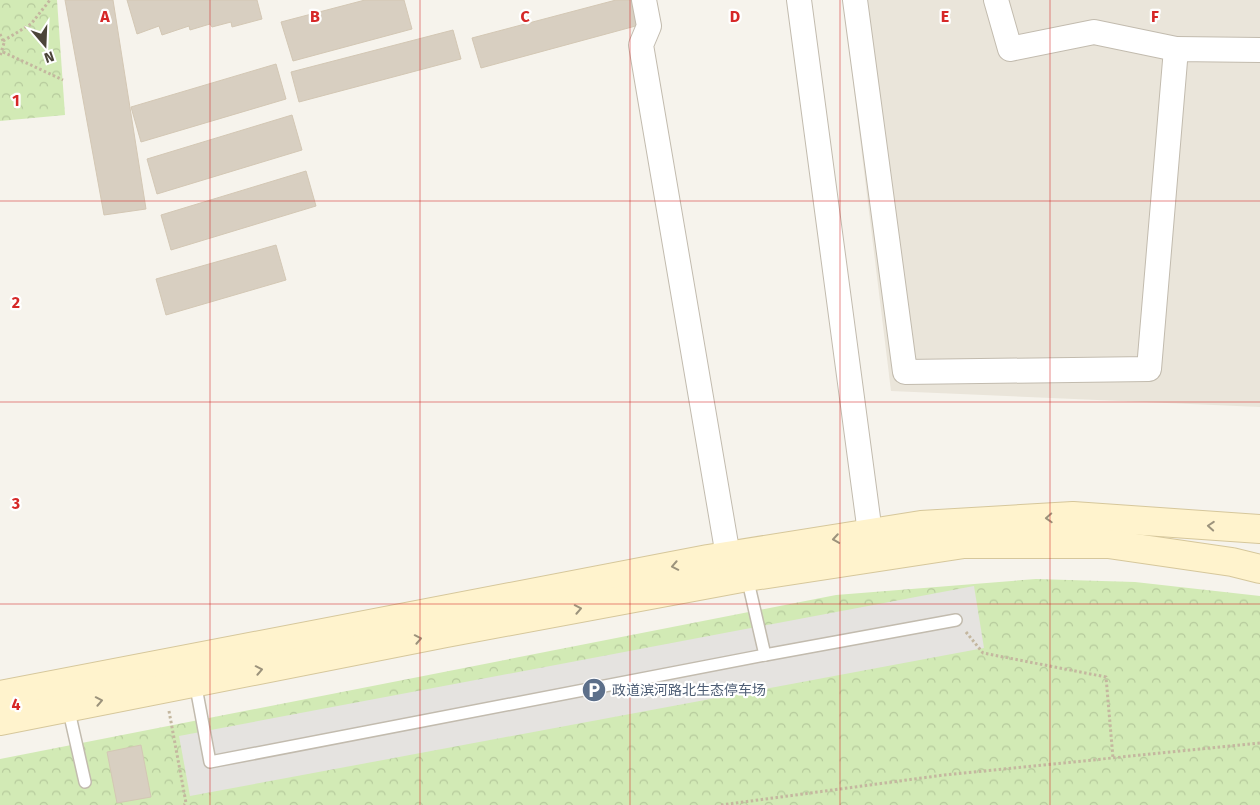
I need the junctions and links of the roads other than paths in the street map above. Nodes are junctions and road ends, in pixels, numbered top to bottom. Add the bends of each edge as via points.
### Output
1 (644, 0) edge
2 (799, 0) edge
3 (855, 0) edge
4 (996, 0) edge
5 (1176, 48) junction
6 (1260, 50) edge
7 (1260, 529) edge
8 (870, 534) junction
9 (728, 556) junction
10 (1260, 569) edge
11 (747, 577) junction
12 (956, 620) road end
13 (765, 655) junction
14 (195, 682) junction
15 (0, 695) edge
16 (68, 707) junction
17 (0, 721) edge
18 (85, 782) dead end

1 - 9 street via 650,26 641,45
2 - 8 street
3 - 5 street via 905,372 1149,369
4 - 5 street via 1010,49 1094,32
5 - 6 street
7 -> 8 main road via 1073,516 921,525
8 -> 9 main road
9 -> 15 main road
10 - 11 main road via 1108,544 964,544
11 - 13 lane
14 -> 11 main road
12 - 13 lane
13 - 14 lane via 210,762
16 -> 14 main road
16 - 17 main road
16 - 18 lane

